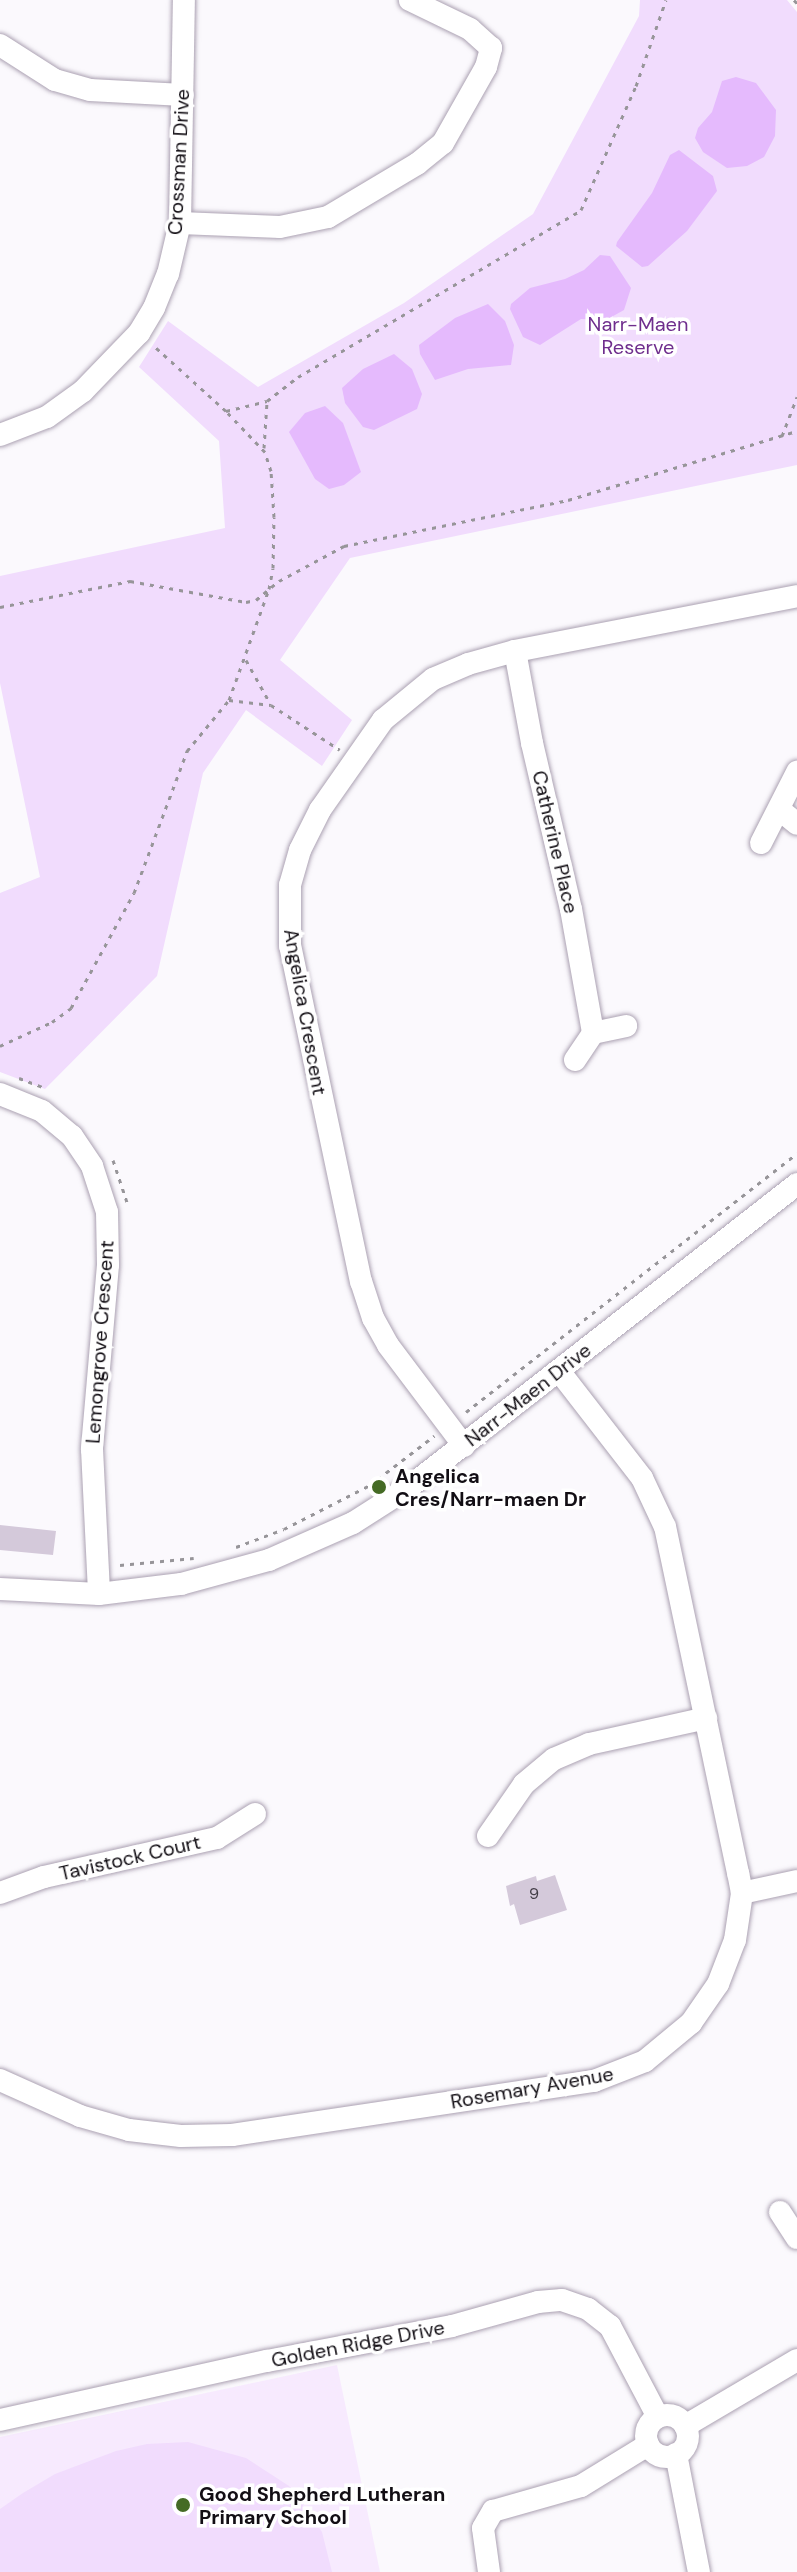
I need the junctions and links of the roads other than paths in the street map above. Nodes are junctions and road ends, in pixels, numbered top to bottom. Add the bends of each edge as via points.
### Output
1 (184, 0) edge
2 (410, 0) edge
3 (0, 45) edge
4 (183, 95) junction
5 (180, 223) junction
6 (0, 435) edge
7 (797, 596) edge
8 (515, 651) junction
9 (797, 772) edge
10 (789, 817) edge
11 (761, 843) dead end
12 (626, 1026) dead end
13 (593, 1033) junction
14 (575, 1060) dead end
15 (6, 1085) edge
16 (797, 1184) edge
17 (559, 1371) junction
18 (464, 1446) junction
19 (0, 1589) edge
20 (99, 1594) junction
21 (706, 1718) junction
22 (255, 1814) dead end
23 (488, 1836) dead end
24 (797, 1881) edge
25 (0, 1893) edge
26 (742, 1893) junction
27 (2, 2086) edge
28 (780, 2212) dead end
29 (797, 2238) edge
30 (797, 2360) edge
31 (658, 2417) junction
32 (0, 2420) edge
33 (685, 2426) junction
34 (648, 2445) junction
35 (676, 2454) junction
36 (489, 2572) edge
37 (699, 2572) edge

1 - 4 street, Crossman Drive
2 - 5 street via 470,29 491,48 486,67 443,143 328,217 280,227
3 - 4 street via 67,84
4 - 5 street, Crossman Drive
5 - 6 street, Crossman Drive via 168,274 139,333 83,391 47,417
7 - 8 street, Angelica Crescent
8 - 13 street, Catherine Place
8 - 18 street, Angelica Crescent via 468,664 411,694 383,720 320,810 290,885 290,946 366,1300 388,1345
9 - 10 street
10 - 11 street
12 - 13 street
13 - 14 street
15 - 20 street, Lemongrove Crescent via 72,1136 92,1166 107,1212 108,1265 92,1449
16 - 17 street, Narr-Maen Drive
17 - 18 street, Narr-Maen Drive
17 - 21 street, Rosemary Avenue via 642,1478 658,1509
18 - 20 street, Narr-Maen Drive via 387,1503 294,1551 181,1584
19 - 20 street, Narr-Maen Drive
21 - 23 street via 589,1744 554,1759 524,1784
21 - 26 street, Rosemary Avenue
22 - 25 street, Tavistock Court via 217,1838 44,1877
24 - 26 street
26 - 27 street, Rosemary Avenue via 728,1963 691,2023 645,2061 594,2081 232,2135 181,2136 129,2130
28 - 29 street
30 - 33 street
31 - 32 street, Golden Ridge Drive via 610,2326 588,2309 562,2300
31 - 33 street via 670,2415
31 - 34 street via 646,2432
33 - 35 street via 685,2445
34 - 35 street via 657,2455
34 - 36 street via 581,2486 493,2511 483,2528
35 - 37 street

